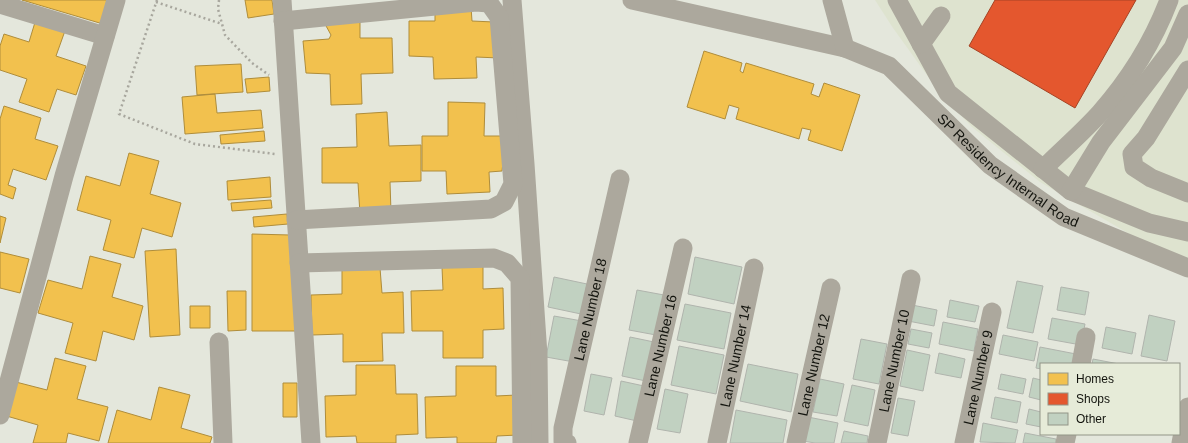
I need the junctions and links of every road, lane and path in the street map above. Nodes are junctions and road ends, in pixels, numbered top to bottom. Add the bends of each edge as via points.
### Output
1 (116, 0) edge
2 (219, 0) edge
3 (282, 0) edge
4 (512, 0) edge
5 (632, 0) edge
6 (832, 0) edge
7 (897, 0) edge
8 (1169, 0) edge
9 (156, 1) edge
10 (0, 4) edge
11 (663, 4) edge
12 (1188, 14) edge
13 (941, 16) dead end
14 (283, 21) junction
15 (222, 24) junction
16 (105, 36) junction
17 (921, 44) junction
18 (845, 48) junction
19 (1188, 70) edge
20 (273, 78) dead end
21 (276, 146) dead end
22 (1043, 169) junction
23 (620, 179) dead end
24 (1071, 191) junction
25 (1188, 193) edge
26 (296, 220) junction
27 (1188, 232) edge
28 (683, 248) dead end
29 (299, 263) junction
30 (754, 268) dead end
31 (1188, 268) edge
32 (911, 280) dead end
33 (831, 288) dead end
34 (992, 312) dead end
35 (1086, 337) dead end
36 (219, 342) dead end
37 (1081, 363) edge
38 (1188, 407) edge
39 (0, 415) edge
40 (565, 442) edge
41 (223, 443) edge
42 (311, 443) edge
43 (522, 443) edge
44 (539, 443) edge
45 (638, 443) edge
46 (717, 443) edge
47 (796, 443) edge
48 (877, 443) edge
49 (964, 443) edge
50 (1181, 443) edge

1 - 16 street
2 - 15 path via 218,9
3 - 14 street
4 - 44 street via 538,355
5 - 11 street, SP Residency Internal Road
6 - 18 street
7 - 17 street
8 - 22 street via 1147,50 1131,74 1100,113
9 - 15 path
9 - 21 path via 119,114 195,144 276,154
10 - 16 street
11 - 18 street, SP Residency Internal Road
12 - 24 street via 1173,48 1102,142
13 - 17 street
14 - 26 street
14 - 26 street via 476,2 489,3 499,17 513,184 504,202 491,209
15 - 20 path via 225,35 252,63
16 - 39 street via 64,176
17 - 22 street via 948,93
18 - 31 street, SP Residency Internal Road via 889,66 990,165 1064,217
19 - 25 street via 1146,138 1132,154 1134,167 1151,178
22 - 24 street
23 - 40 street, Lane Number 18 via 563,428
24 - 27 street via 1149,223
26 - 29 street
28 - 45 street, Lane Number 16
29 - 42 street
29 - 43 street via 494,258 507,263 520,278
30 - 46 street, Lane Number 14
32 - 48 street, Lane Number 10
33 - 47 street, Lane Number 12
34 - 49 street, Lane Number 9
35 - 37 street
36 - 41 street
38 - 50 street

